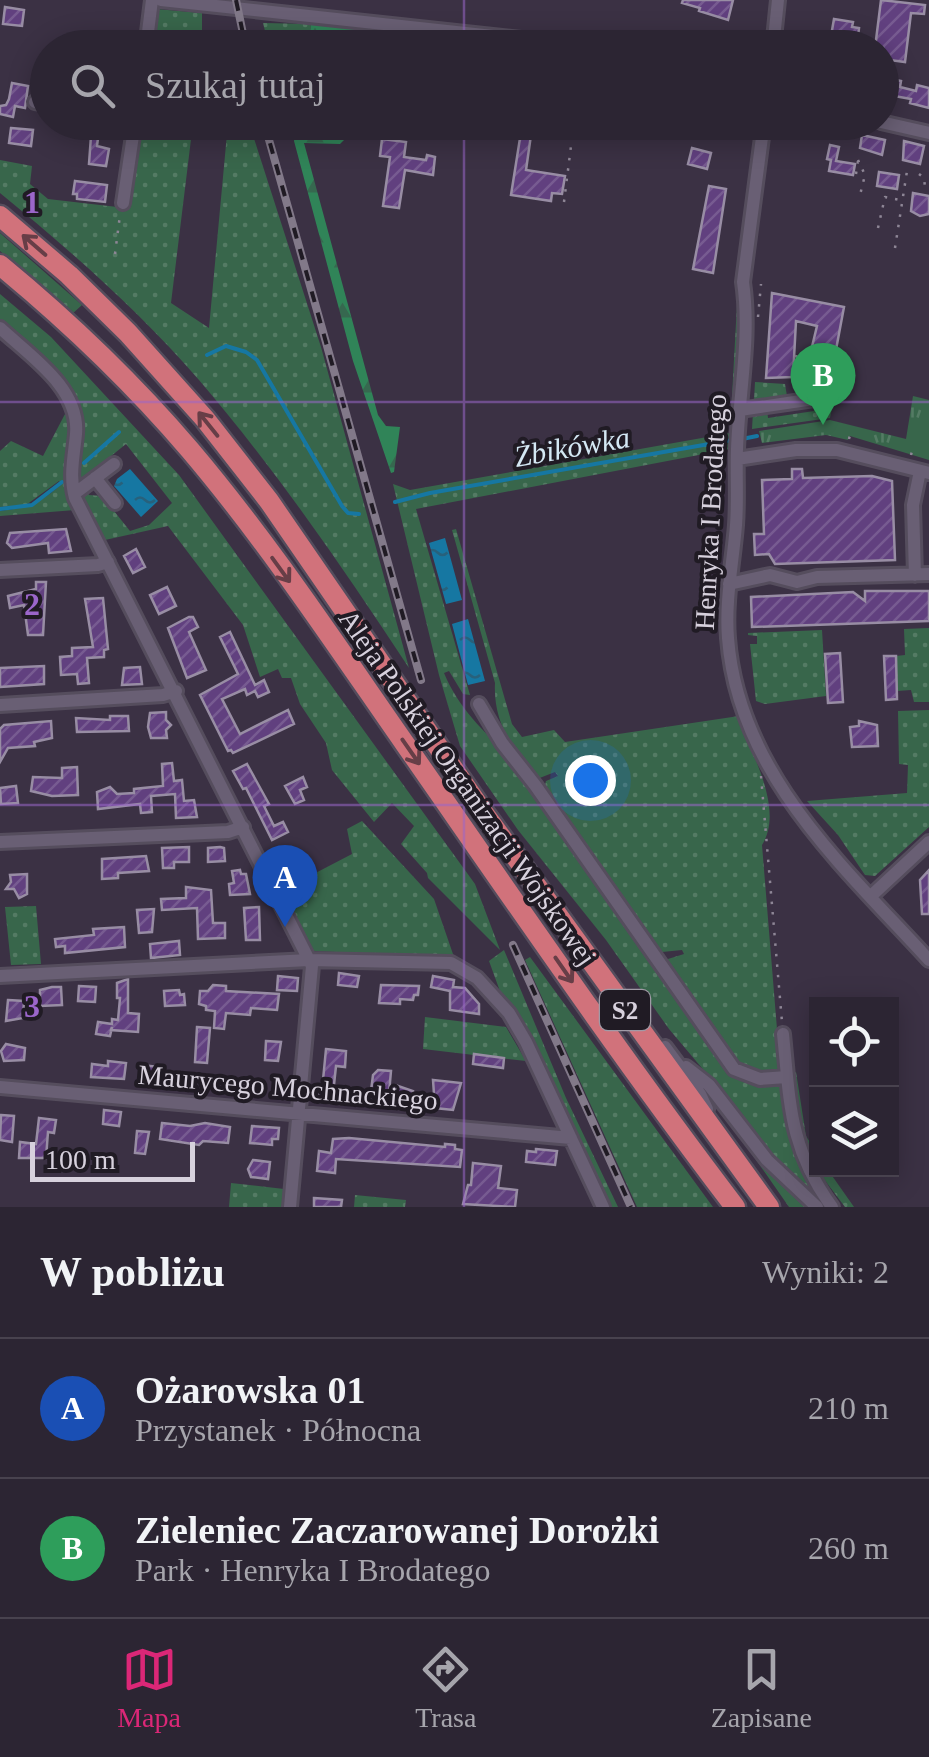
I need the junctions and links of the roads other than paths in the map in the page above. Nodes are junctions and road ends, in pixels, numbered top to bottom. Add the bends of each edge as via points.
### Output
1 (152, 0) edge
2 (161, 0) edge
3 (778, 0) edge
4 (148, 30) edge
5 (435, 30) edge
6 (775, 30) edge
7 (899, 126) edge
8 (929, 133) edge
9 (132, 140) edge
10 (762, 140) edge
11 (123, 202) road end
12 (0, 216) edge
13 (0, 265) edge
14 (0, 328) edge
15 (809, 396) road end
16 (740, 410) junction
17 (737, 453) junction
18 (114, 464) dead end
19 (925, 472) edge
20 (96, 478) junction
21 (75, 498) junction
22 (115, 503) dead end
23 (108, 562) junction
24 (0, 570) edge
25 (922, 574) edge
26 (729, 584) junction
27 (176, 691) junction
28 (479, 704) dead end
29 (7, 705) edge
30 (243, 827) junction
31 (0, 842) edge
32 (929, 842) edge
33 (870, 896) junction
34 (576, 941) junction
35 (309, 960) junction
36 (929, 960) edge
37 (0, 976) edge
38 (783, 1034) road end
39 (671, 1055) junction
40 (787, 1076) junction
41 (0, 1086) edge
42 (298, 1114) junction
43 (571, 1138) junction
44 (732, 1160) junction
45 (290, 1207) edge
46 (602, 1207) edge
47 (735, 1207) edge
48 (768, 1207) edge
49 (818, 1207) edge
50 (832, 1207) edge

1 - 4 street
2 - 5 street
3 - 6 street
7 - 8 street
9 - 11 street
10 - 16 street, Henryka I Brodatego via 743,278
34 -> 12 highway, Aleja Polskiej Organizacji Wojskowej / S2 via 269,500 205,419 128,333
13 -> 47 highway, Aleja Polskiej Organizacji Wojskowej / S2 via 67,321 191,451
14 - 21 street via 71,403
15 - 16 street
16 - 17 street, Henryka I Brodatego
17 - 19 street via 837,450
17 - 26 street, Henryka I Brodatego
18 - 20 street
19 - 25 street via 913,505
20 - 21 street
20 - 22 street
21 - 23 street
23 - 24 street
23 - 27 street
25 - 26 street via 797,582 770,574
26 - 33 street, Henryka I Brodatego via 730,661 759,750 808,826
27 - 29 street
27 - 30 street
28 - 40 street via 734,1069 760,1079
30 - 31 street
30 - 35 street
32 - 33 street
33 - 36 street, Henryka I Brodatego
34 - 39 street via 605,966
34 - 44 highway, Aleja Polskiej Organizacji Wojskowej / S2
35 - 37 street
35 - 42 street
35 - 43 street via 435,962 465,969 509,1014
38 - 40 street
39 - 44 street via 700,1094
39 - 49 street via 708,1086 767,1160
40 - 50 street via 802,1158
41 - 42 street, Maurycego Mochnackiego
42 - 43 street, Maurycego Mochnackiego
42 - 45 street
43 - 46 street
44 - 48 highway, Aleja Polskiej Organizacji Wojskowej / S2

